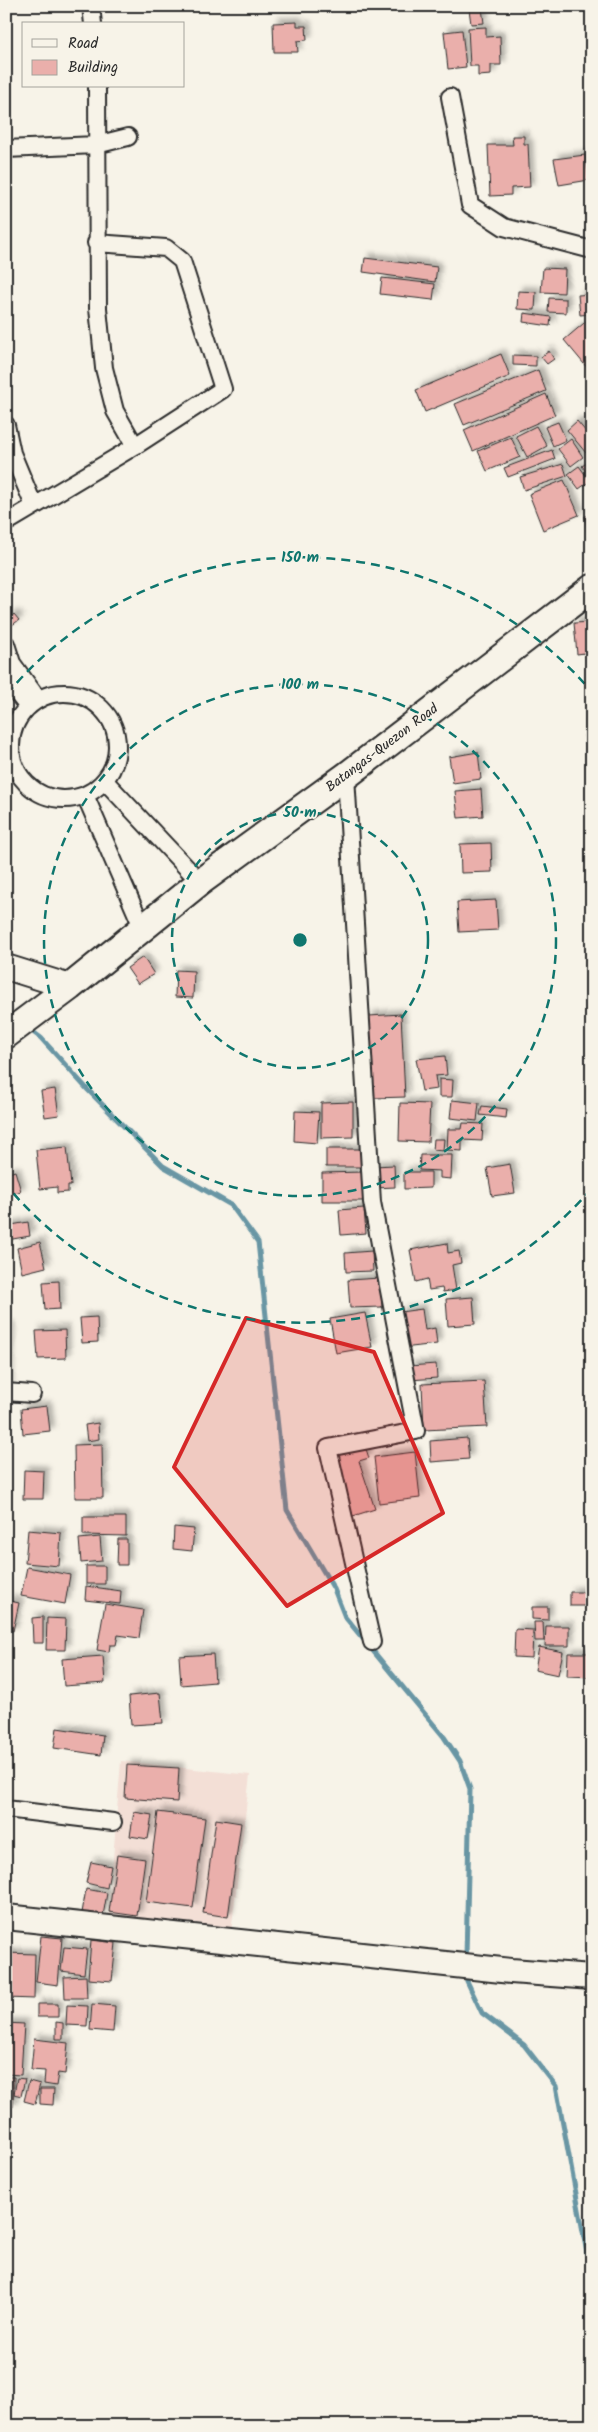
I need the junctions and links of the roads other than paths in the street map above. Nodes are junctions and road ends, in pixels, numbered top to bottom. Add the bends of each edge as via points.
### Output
1 (91, 6) edge
2 (93, 22) edge
3 (97, 88) edge
4 (450, 97) dead end
5 (128, 137) dead end
6 (96, 145) junction
7 (6, 149) edge
8 (96, 243) junction
9 (592, 250) edge
10 (6, 425) edge
11 (135, 446) junction
12 (34, 506) junction
13 (6, 523) edge
14 (592, 588) edge
15 (6, 644) edge
16 (6, 679) edge
17 (33, 703) junction
18 (346, 776) junction
19 (104, 781) junction
20 (85, 795) junction
21 (200, 882) junction
22 (142, 929) junction
23 (6, 967) edge
24 (70, 987) junction
25 (10, 1032) edge
26 (6, 1392) edge
27 (32, 1394) dead end
28 (372, 1642) dead end
29 (6, 1809) edge
30 (113, 1822) dead end
31 (6, 1917) edge
32 (592, 1977) edge

1 - 2 street
3 - 6 street
4 - 9 street via 470,206 504,227
5 - 6 street
6 - 7 street
6 - 8 street
8 - 11 street via 104,368 115,411
8 - 11 street via 166,248 182,261 222,389
10 - 12 street via 12,453
11 - 12 street
12 - 13 street
14 - 18 main road, Batangas-Quezon Road
15 - 17 street
16 - 17 street
17 - 19 street via 63,692 81,695 96,703 108,716 116,732 118,749 114,766
17 - 20 street via 20,715 13,728 10,744 18,773 27,785 55,799
18 - 21 main road, Batangas-Quezon Road
18 - 28 street via 372,1202 416,1431 328,1448
19 - 20 street
19 - 21 street
20 - 22 street
21 - 22 main road, Batangas-Quezon Road
22 - 24 main road, Batangas-Quezon Road
23 - 24 street
24 - 25 main road, Batangas-Quezon Road
26 - 27 street
29 - 30 street
31 - 32 street

